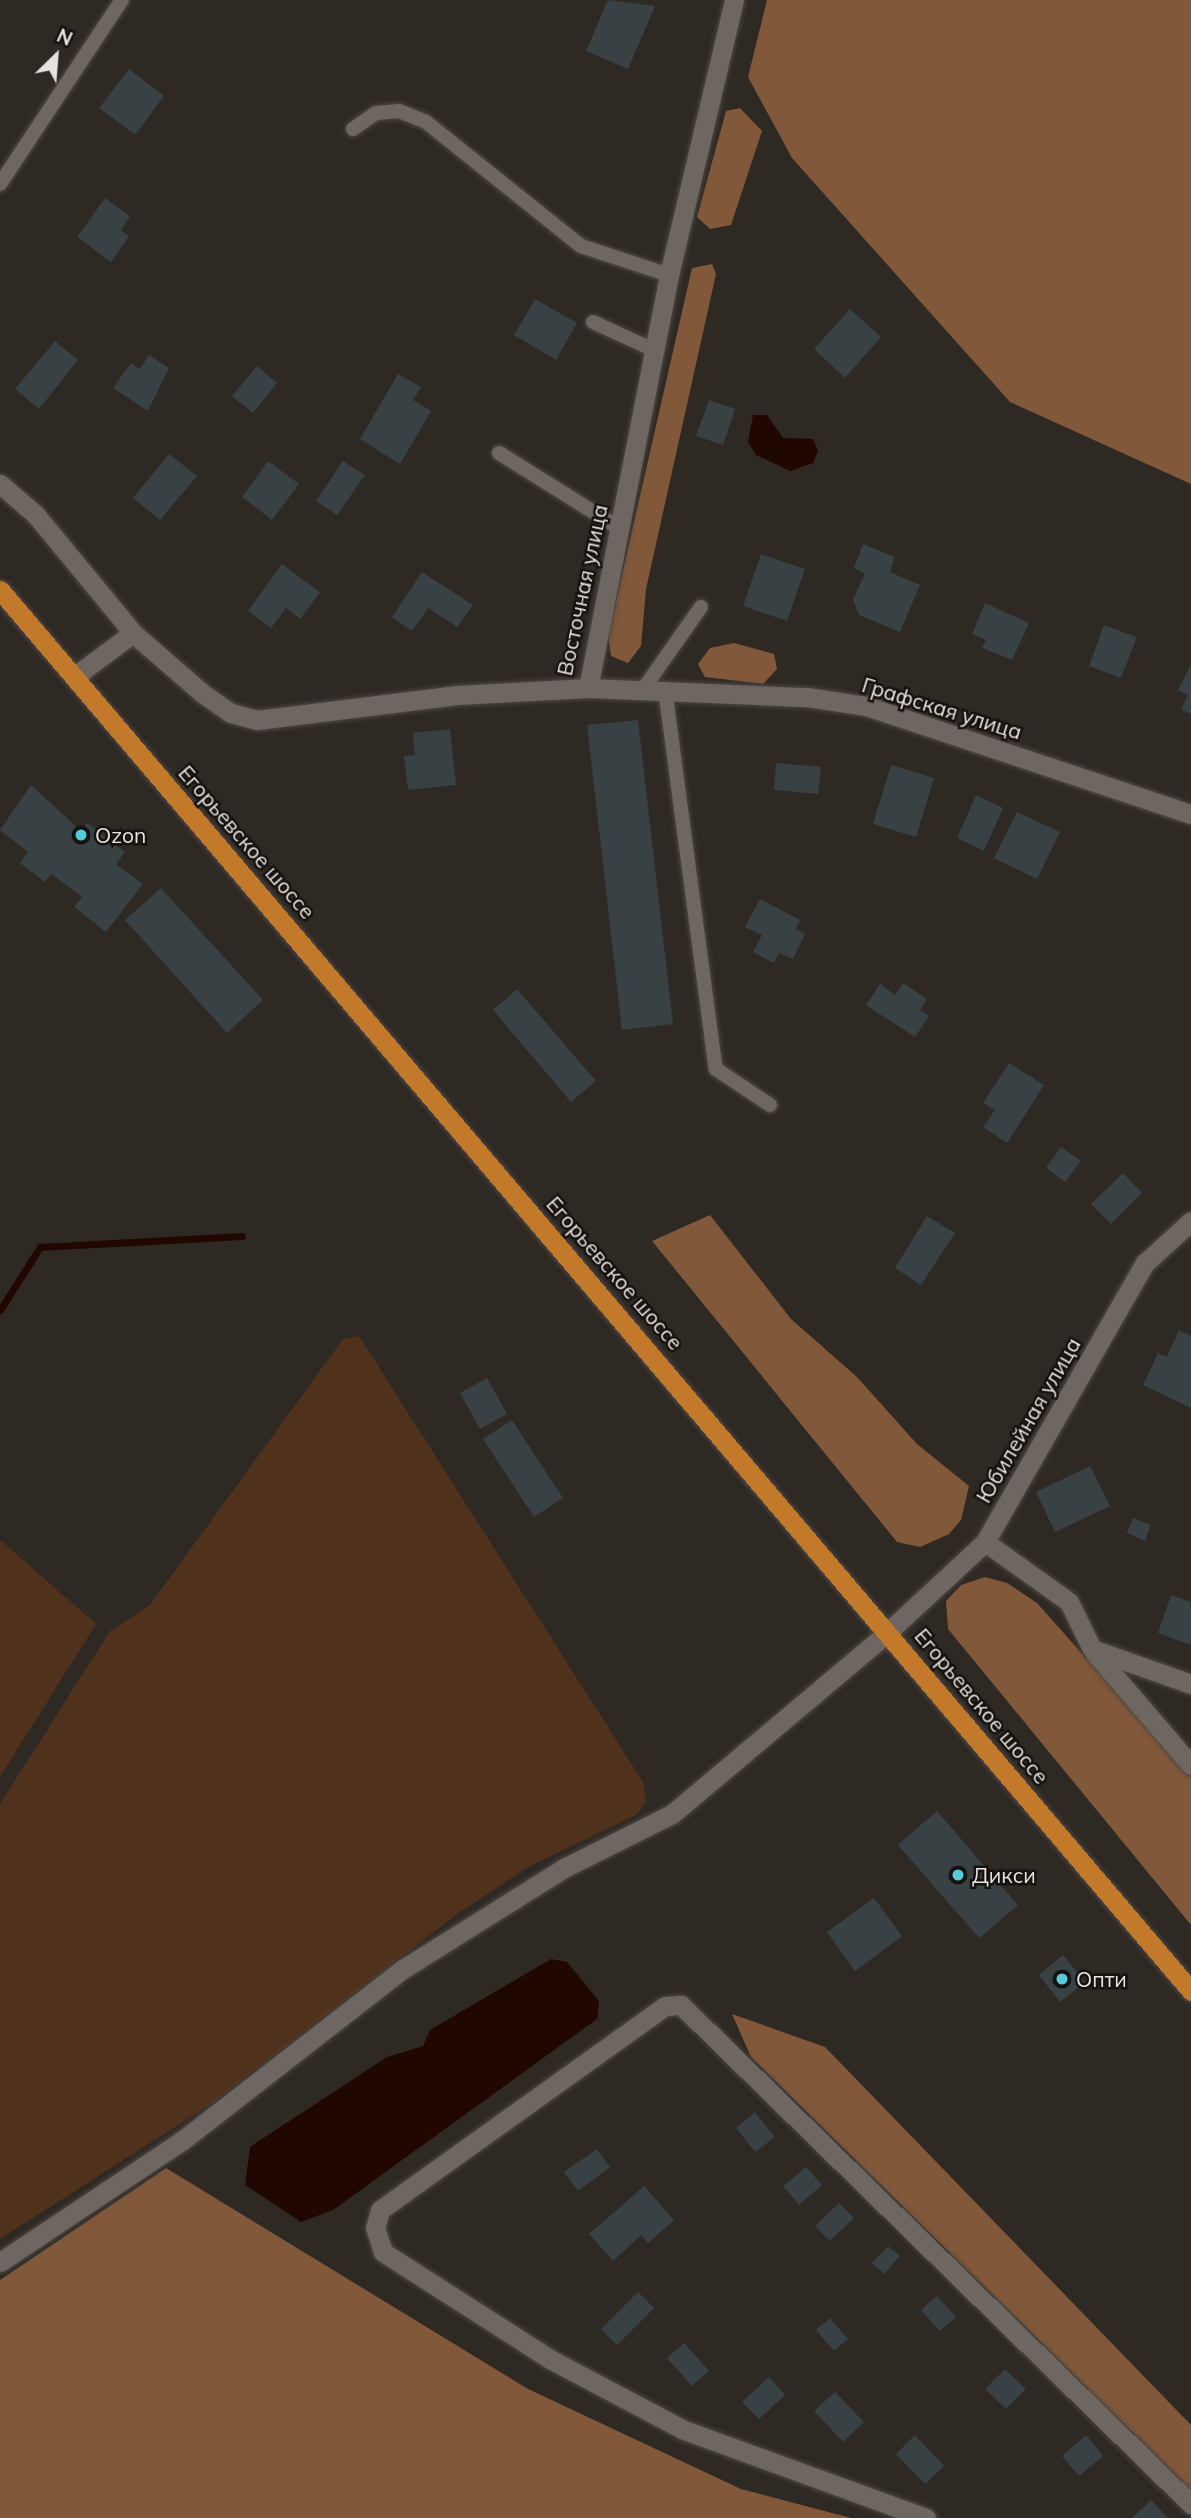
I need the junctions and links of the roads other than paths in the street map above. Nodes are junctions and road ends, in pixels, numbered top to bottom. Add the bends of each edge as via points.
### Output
1 (122, 0) edge
2 (734, 0) edge
3 (353, 129) dead end
4 (0, 184) edge
5 (669, 275) junction
6 (593, 322) dead end
7 (654, 349) junction
8 (499, 453) dead end
9 (0, 484) edge
10 (619, 528) junction
11 (0, 590) edge
12 (701, 607) dead end
13 (133, 633) junction
14 (75, 676) junction
15 (588, 688) junction
16 (643, 688) junction
17 (666, 689) junction
18 (1191, 814) edge
19 (770, 1105) dead end
20 (1191, 1221) edge
21 (985, 1542) junction
22 (889, 1631) junction
23 (1092, 1649) junction
24 (1191, 1684) edge
25 (1191, 1765) edge
26 (1191, 1991) edge
27 (0, 2262) edge
28 (1191, 2504) edge
29 (926, 2518) edge

1 - 4 lane
2 - 5 street, Восточная улица
3 - 5 lane via 376,113 399,111 426,122 581,247
5 - 7 street, Восточная улица
6 - 7 lane
7 - 10 street, Восточная улица
8 - 10 lane
9 - 13 street, Восточная улица via 35,514
10 - 15 street, Восточная улица
11 - 14 main road, Егорьевское шоссе
12 - 16 lane
13 - 14 street
13 - 15 street, Восточная улица via 202,693 231,713 257,720 457,695
14 - 22 main road, Егорьевское шоссе
15 - 16 street, Графская улица
16 - 17 street, Графская улица
17 - 18 street, Графская улица via 866,706
17 - 19 lane via 716,1069
20 - 21 street, Юбилейная улица via 1145,1263
21 - 22 street, Юбилейная улица
21 - 23 street via 1069,1602
22 - 26 main road, Егорьевское шоссе
22 - 27 street, Юбилейная улица via 672,1814 564,1868 403,1969 183,2140
23 - 24 street
23 - 25 street
28 - 29 street via 681,2006 665,2006 380,2210 375,2228 383,2252 550,2359 682,2429

